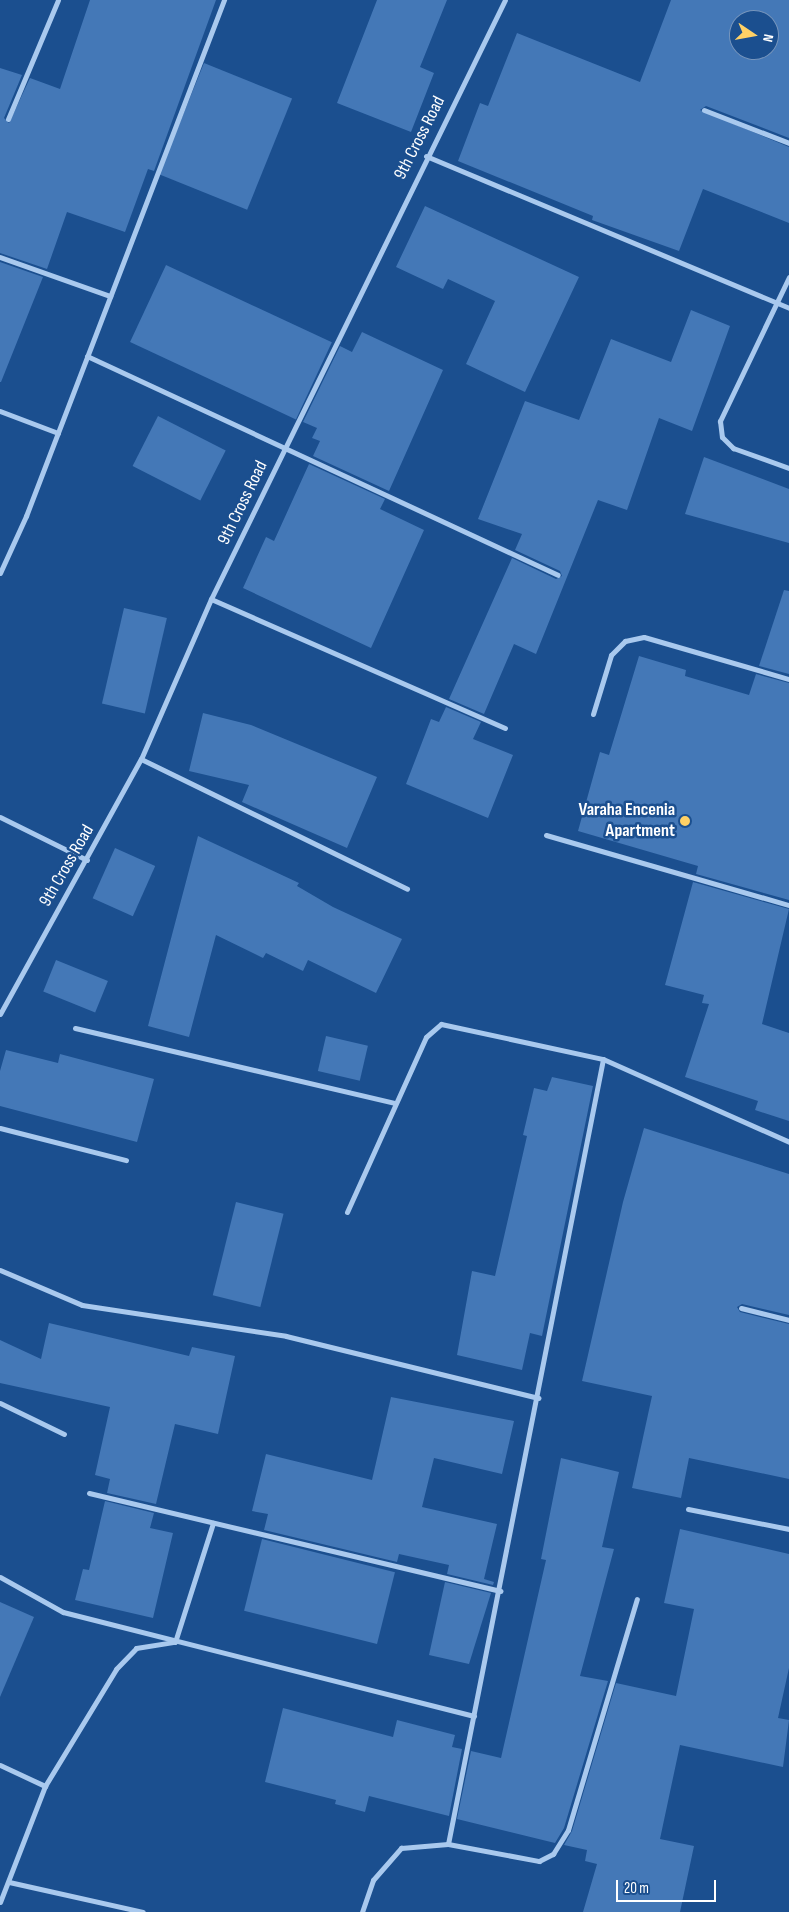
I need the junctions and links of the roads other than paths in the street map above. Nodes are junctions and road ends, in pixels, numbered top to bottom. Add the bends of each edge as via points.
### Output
1 (58, 0) edge
2 (224, 0) edge
3 (506, 0) edge
4 (704, 110) dead end
5 (8, 119) dead end
6 (789, 143) edge
7 (426, 156) junction
8 (0, 257) edge
9 (789, 277) edge
10 (110, 296) junction
11 (776, 303) junction
12 (789, 308) edge
13 (87, 356) junction
14 (0, 410) edge
15 (58, 433) junction
16 (286, 448) junction
17 (789, 468) edge
18 (0, 573) edge
19 (558, 574) dead end
20 (211, 599) junction
21 (789, 679) edge
22 (593, 714) dead end
23 (505, 728) dead end
24 (141, 759) junction
25 (0, 817) edge
26 (546, 835) dead end
27 (87, 860) junction
28 (407, 889) dead end
29 (789, 905) edge
30 (0, 1014) edge
31 (75, 1028) dead end
32 (603, 1059) junction
33 (395, 1103) junction
34 (0, 1128) edge
35 (789, 1142) edge
36 (126, 1160) dead end
37 (347, 1212) dead end
38 (0, 1270) edge
39 (741, 1308) dead end
40 (789, 1320) edge
41 (539, 1398) junction
42 (0, 1403) edge
43 (64, 1434) dead end
44 (88, 1493) dead end
45 (688, 1509) dead end
46 (213, 1522) junction
47 (789, 1529) edge
48 (0, 1577) edge
49 (500, 1591) junction
50 (637, 1599) dead end
51 (175, 1642) junction
52 (474, 1716) junction
53 (0, 1764) edge
54 (45, 1786) junction
55 (448, 1844) junction
56 (9, 1882) junction
57 (0, 1902) edge
58 (143, 1912) edge
59 (362, 1912) edge

1 - 5 street
2 - 10 street
3 - 7 street, 9th Cross Road
4 - 6 street
7 - 11 street
7 - 16 street, 9th Cross Road
8 - 10 street
9 - 11 street
10 - 13 street
11 - 12 street
11 - 17 street via 720,421 722,437 733,448
13 - 15 street
13 - 16 street
14 - 15 street
15 - 18 street
16 - 19 street
16 - 20 street, 9th Cross Road
20 - 23 street
20 - 24 street, 9th Cross Road
21 - 22 street via 644,637 626,641 611,655
24 - 27 street, 9th Cross Road
24 - 28 street
25 - 27 street
26 - 29 street
27 - 30 street, 9th Cross Road
31 - 33 street
32 - 33 street via 441,1024 426,1037
32 - 35 street
32 - 41 street
33 - 37 street
34 - 36 street
38 - 41 street via 82,1305 286,1336
39 - 40 street
41 - 49 street
42 - 43 street
44 - 46 street
45 - 47 street
46 - 49 street
46 - 51 street
48 - 51 street via 63,1612
49 - 52 street
50 - 55 street via 568,1830 553,1854 539,1861
51 - 52 street
51 - 54 street via 136,1648 116,1669
52 - 55 street
53 - 54 street
54 - 56 street
55 - 59 street via 401,1848 373,1880
56 - 57 street
56 - 58 street

